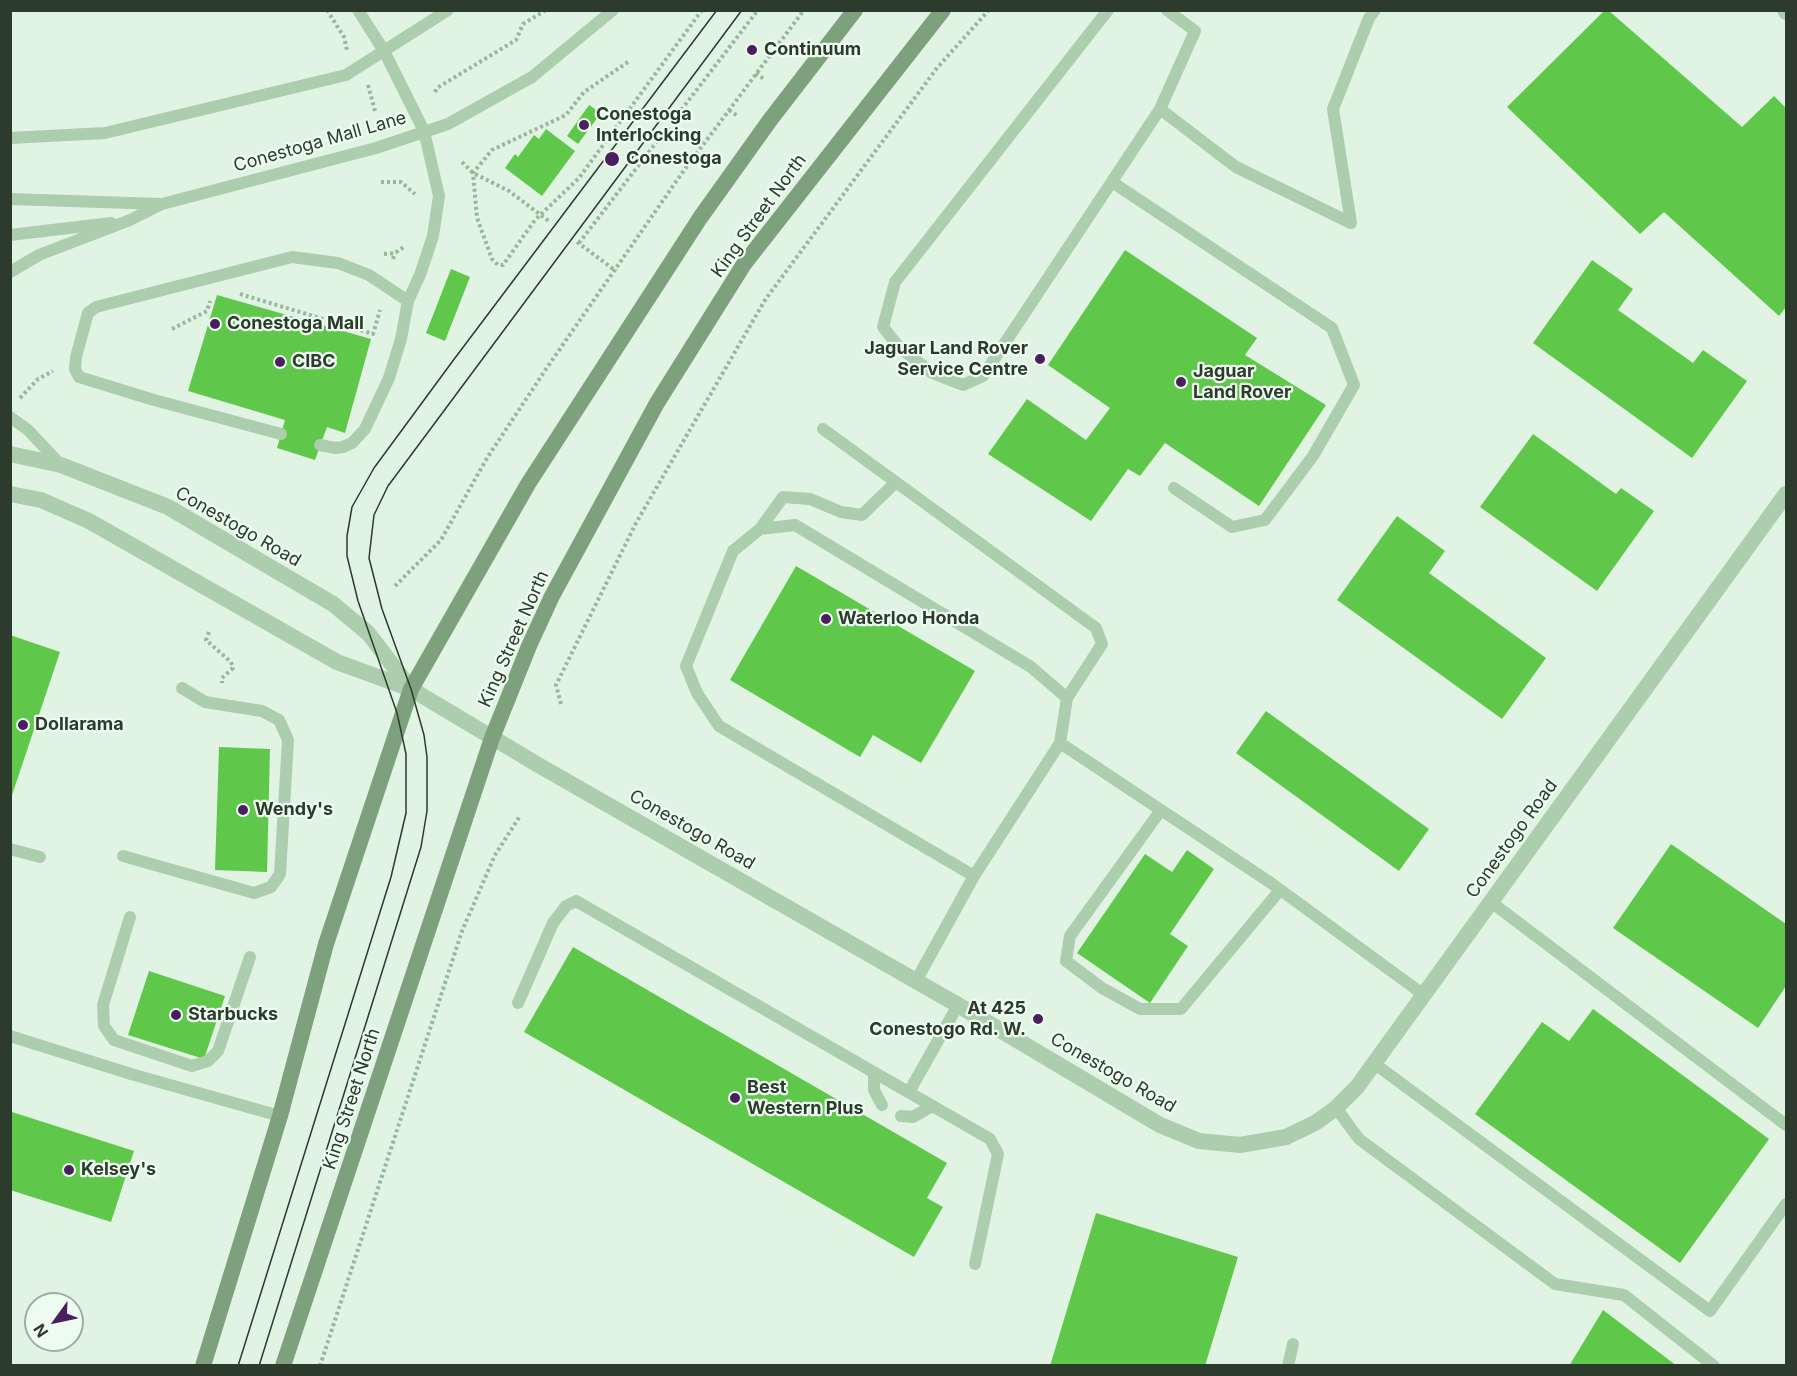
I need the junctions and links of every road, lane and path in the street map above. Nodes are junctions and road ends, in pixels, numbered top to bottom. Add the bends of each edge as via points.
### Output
1 (327, 10) edge
2 (358, 10) edge
3 (448, 10) edge
4 (546, 10) edge
5 (612, 10) edge
6 (702, 10) edge
7 (758, 10) edge
8 (804, 10) edge
9 (943, 10) edge
10 (989, 10) edge
11 (1108, 10) edge
12 (1167, 10) edge
13 (1376, 10) edge
14 (853, 12) edge
15 (348, 51) dead end
16 (384, 51) junction
17 (628, 62) dead end
18 (756, 73) junction
19 (765, 80) dead end
20 (368, 84) dead end
21 (435, 92) dead end
22 (1160, 109) junction
23 (729, 110) junction
24 (375, 111) dead end
25 (738, 116) dead end
26 (424, 131) junction
27 (10, 138) edge
28 (462, 162) dead end
29 (473, 173) junction
30 (381, 182) dead end
31 (1112, 182) junction
32 (10, 199) edge
33 (418, 200) dead end
34 (162, 204) junction
35 (541, 215) junction
36 (130, 220) junction
37 (550, 222) dead end
38 (10, 235) edge
39 (408, 241) dead end
40 (395, 253) junction
41 (384, 254) dead end
42 (393, 259) dead end
43 (615, 271) junction
44 (10, 272) edge
45 (238, 293) dead end
46 (212, 294) dead end
47 (408, 301) junction
48 (382, 304) dead end
49 (172, 329) dead end
50 (44, 376) dead end
51 (15, 403) dead end
52 (10, 417) edge
53 (823, 429) dead end
54 (280, 434) dead end
55 (320, 445) dead end
56 (10, 454) edge
57 (61, 465) junction
58 (896, 482) junction
59 (1174, 488) dead end
60 (10, 494) edge
61 (1786, 494) edge
62 (760, 529) junction
63 (395, 586) dead end
64 (209, 632) dead end
65 (222, 687) dead end
66 (182, 688) dead end
67 (411, 689) junction
68 (1067, 698) junction
69 (561, 704) dead end
70 (492, 738) junction
71 (1060, 743) junction
72 (1161, 810) junction
73 (520, 816) dead end
74 (10, 849) edge
75 (123, 856) dead end
76 (40, 857) dead end
77 (974, 876) junction
78 (1280, 890) junction
79 (1491, 902) junction
80 (130, 917) dead end
81 (249, 957) dead end
82 (916, 981) junction
83 (1424, 995) junction
84 (518, 1003) dead end
85 (958, 1005) junction
86 (10, 1036) edge
87 (1375, 1064) junction
88 (874, 1072) junction
89 (909, 1092) junction
90 (882, 1105) dead end
91 (932, 1106) junction
92 (1336, 1108) junction
93 (280, 1116) junction
94 (901, 1116) dead end
95 (1786, 1125) edge
96 (1786, 1204) edge
97 (975, 1264) dead end
98 (1293, 1344) dead end
99 (202, 1365) edge
100 (283, 1365) edge
101 (320, 1365) edge
102 (1288, 1365) edge
103 (1714, 1365) edge

1 - 15 path
2 - 16 lane, Conestoga Mall Lane
3 - 16 lane
4 - 21 path via 523,24 516,40
5 - 26 lane via 532,77 448,124
6 - 35 path via 579,178
7 - 43 path via 578,242
8 - 18 path
9 - 70 main road, King Street North via 744,264 657,403 552,596
10 - 69 path via 937,68 765,300 636,523 556,685
11 - 31 lane via 895,282 883,327 898,346 932,373 963,385 983,376
12 - 22 lane via 1195,32
13 - 22 lane via 1369,18 1333,109 1351,223 1236,167
14 - 67 main road via 700,218 528,484
16 - 26 lane, Conestoga Mall Lane
16 - 27 lane via 346,75 105,133
17 - 29 path via 584,92 566,116 492,150
18 - 19 path
18 - 23 path
20 - 24 path
22 - 31 lane
23 - 25 path
23 - 43 path
26 - 34 lane, Conestoga Mall Lane via 376,148
26 - 47 lane via 439,196 433,236
28 - 29 path
29 - 35 path via 509,191
29 - 35 path via 477,218 492,259 498,265 503,264
30 - 33 path via 402,180
31 - 59 lane via 1332,328 1354,385 1313,456 1265,520 1232,527
32 - 34 lane, Conestoga Mall Lane
34 - 36 lane, Conestoga Mall Lane
35 - 37 path
36 - 38 lane, Conestoga Mall Lane
36 - 44 lane, Conestoga Mall Lane via 39,255
39 - 40 path
40 - 41 path
40 - 42 path
43 - 63 path via 487,458 441,540
45 - 48 path via 373,334
46 - 49 path via 207,311
47 - 54 lane via 369,275 338,263 292,257 96,307 88,314 76,357 79,377
47 - 55 lane via 389,378 365,429 343,447
50 - 51 path
52 - 57 lane
53 - 58 lane
56 - 57 street, Conestogo Road
57 - 67 street, Conestogo Road via 168,507 333,604 368,633
58 - 62 lane via 862,515 841,512 810,499 783,497
58 - 68 lane via 1096,628 1102,644
60 - 67 street, Conestogo Road via 41,500 89,521 337,662
61 - 79 street, Conestogo Road
62 - 68 lane via 795,525 1031,667
62 - 77 lane via 733,551 686,666 697,693 719,726
64 - 65 path via 206,640 233,668 222,678
66 - 75 lane via 206,702 262,711 279,720 288,740 280,874 271,887 254,893
67 - 70 street, Conestogo Road
67 - 93 main road via 326,944
68 - 71 lane
70 - 82 street, Conestogo Road
70 - 100 main road, King Street North
71 - 72 lane
71 - 77 lane
72 - 78 lane
72 - 78 lane via 1070,936 1066,961 1102,988 1140,1009 1182,1009
73 - 101 path via 495,855 462,931
74 - 76 lane
77 - 82 lane
78 - 83 lane
79 - 83 street, Conestogo Road
79 - 95 lane
80 - 81 lane via 103,1005 104,1026 114,1040 125,1044 192,1066 208,1061 218,1051
82 - 85 street, Conestogo Road
83 - 87 street, Conestogo Road
84 - 88 lane via 553,923 566,906 576,901
85 - 89 lane
85 - 92 street, Conestogo Road via 1160,1125 1199,1141 1240,1145 1286,1137
86 - 93 lane
87 - 92 street, Conestogo Road
87 - 96 lane via 1710,1311
88 - 89 lane
88 - 90 lane via 874,1090
89 - 91 lane
91 - 94 lane via 913,1117
91 - 97 lane via 990,1139 998,1154
92 - 103 lane via 1359,1139 1555,1284 1624,1295
93 - 99 main road
98 - 102 lane

